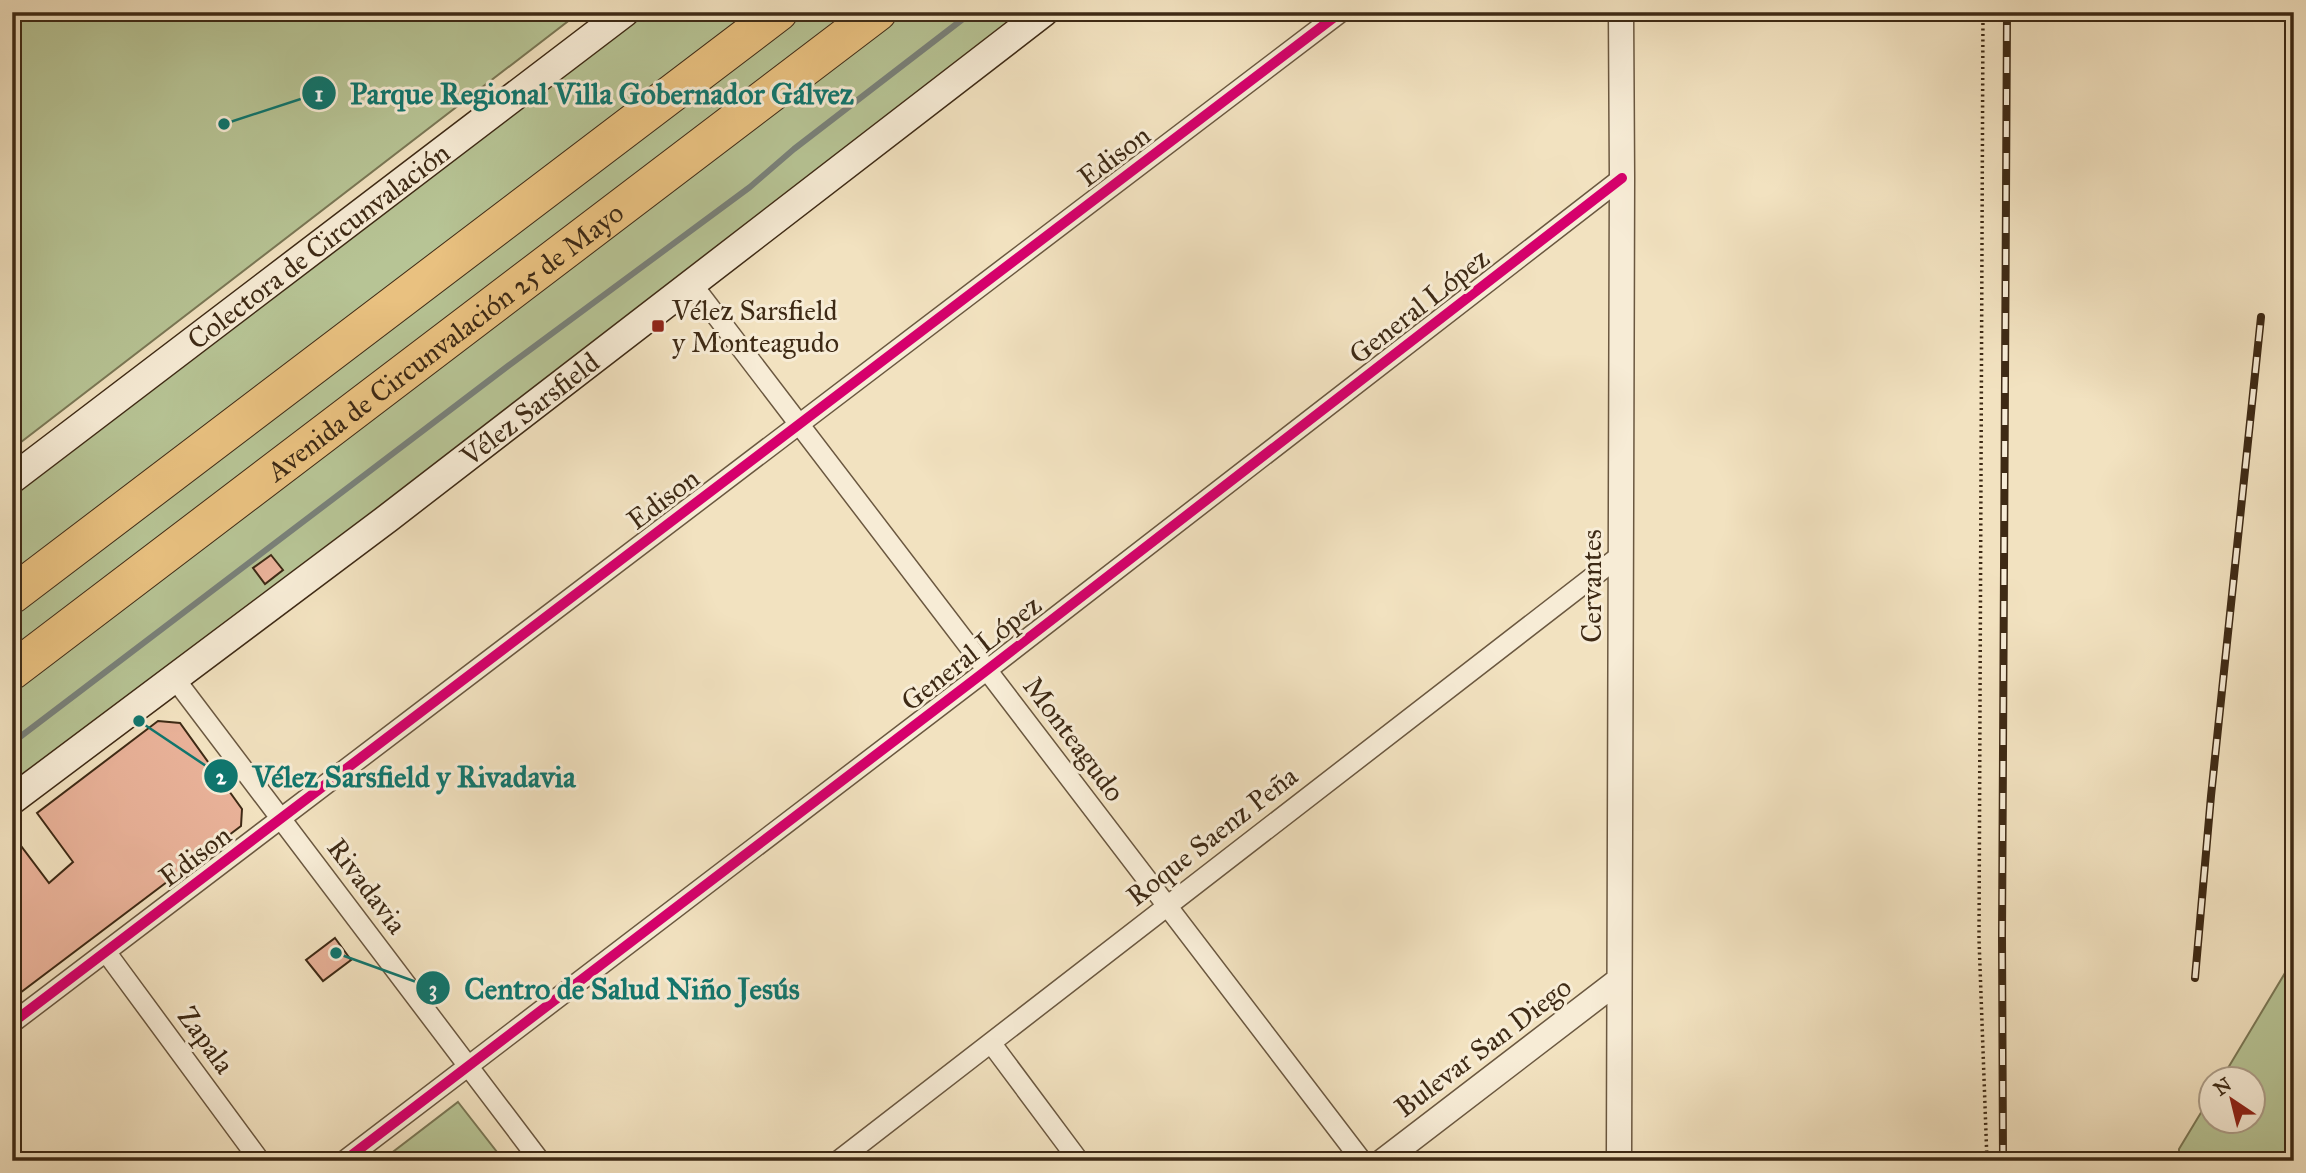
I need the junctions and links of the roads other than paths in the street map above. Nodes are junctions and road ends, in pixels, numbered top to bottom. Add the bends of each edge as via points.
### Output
1 (625, 12) edge
2 (779, 12) edge
3 (878, 12) edge
4 (1044, 12) edge
5 (1342, 12) edge
6 (1621, 12) edge
7 (1622, 178) junction
8 (692, 284) junction
9 (799, 424) junction
10 (12, 479) edge
11 (1621, 555) junction
12 (12, 595) edge
13 (987, 670) junction
14 (12, 671) edge
15 (176, 679) junction
16 (12, 800) edge
17 (281, 819) junction
18 (1167, 906) junction
19 (106, 951) junction
20 (1619, 980) junction
21 (12, 1023) edge
22 (990, 1043) junction
23 (468, 1066) junction
24 (839, 1160) edge
25 (260, 1161) edge
26 (344, 1161) edge
27 (540, 1161) edge
28 (1079, 1161) edge
29 (1362, 1161) edge
30 (1383, 1161) edge
31 (1619, 1161) edge

1 - 10 main road, Colectora de Circunvalación
2 - 12 highway
3 - 14 highway, Avenida de Circunvalación 25 de Mayo
4 - 8 main road, Vélez Sarsfield
5 - 9 street, Edison
6 - 7 street, Cervantes
7 - 11 street, Cervantes
7 - 13 street, General López
8 - 9 street, Monteagudo
8 - 15 main road, Vélez Sarsfield
9 - 13 street, Monteagudo
9 - 17 street, Edison
11 - 18 street, Roque Saenz Peña
11 - 20 street, Cervantes
13 - 18 street, Monteagudo
13 - 23 street, General López
15 - 16 main road, Vélez Sarsfield
15 - 17 street, Rivadavia
17 - 19 street, Edison
17 - 23 street, Rivadavia
18 - 22 street, Roque Saenz Peña
18 - 29 street, Monteagudo
19 - 21 street, Edison
19 - 25 street, Zapala
20 - 30 street, Bulevar San Diego
20 - 31 street, Cervantes
22 - 24 street, Roque Saenz Peña
22 - 28 street
23 - 26 street, General López
23 - 27 street, Rivadavia

